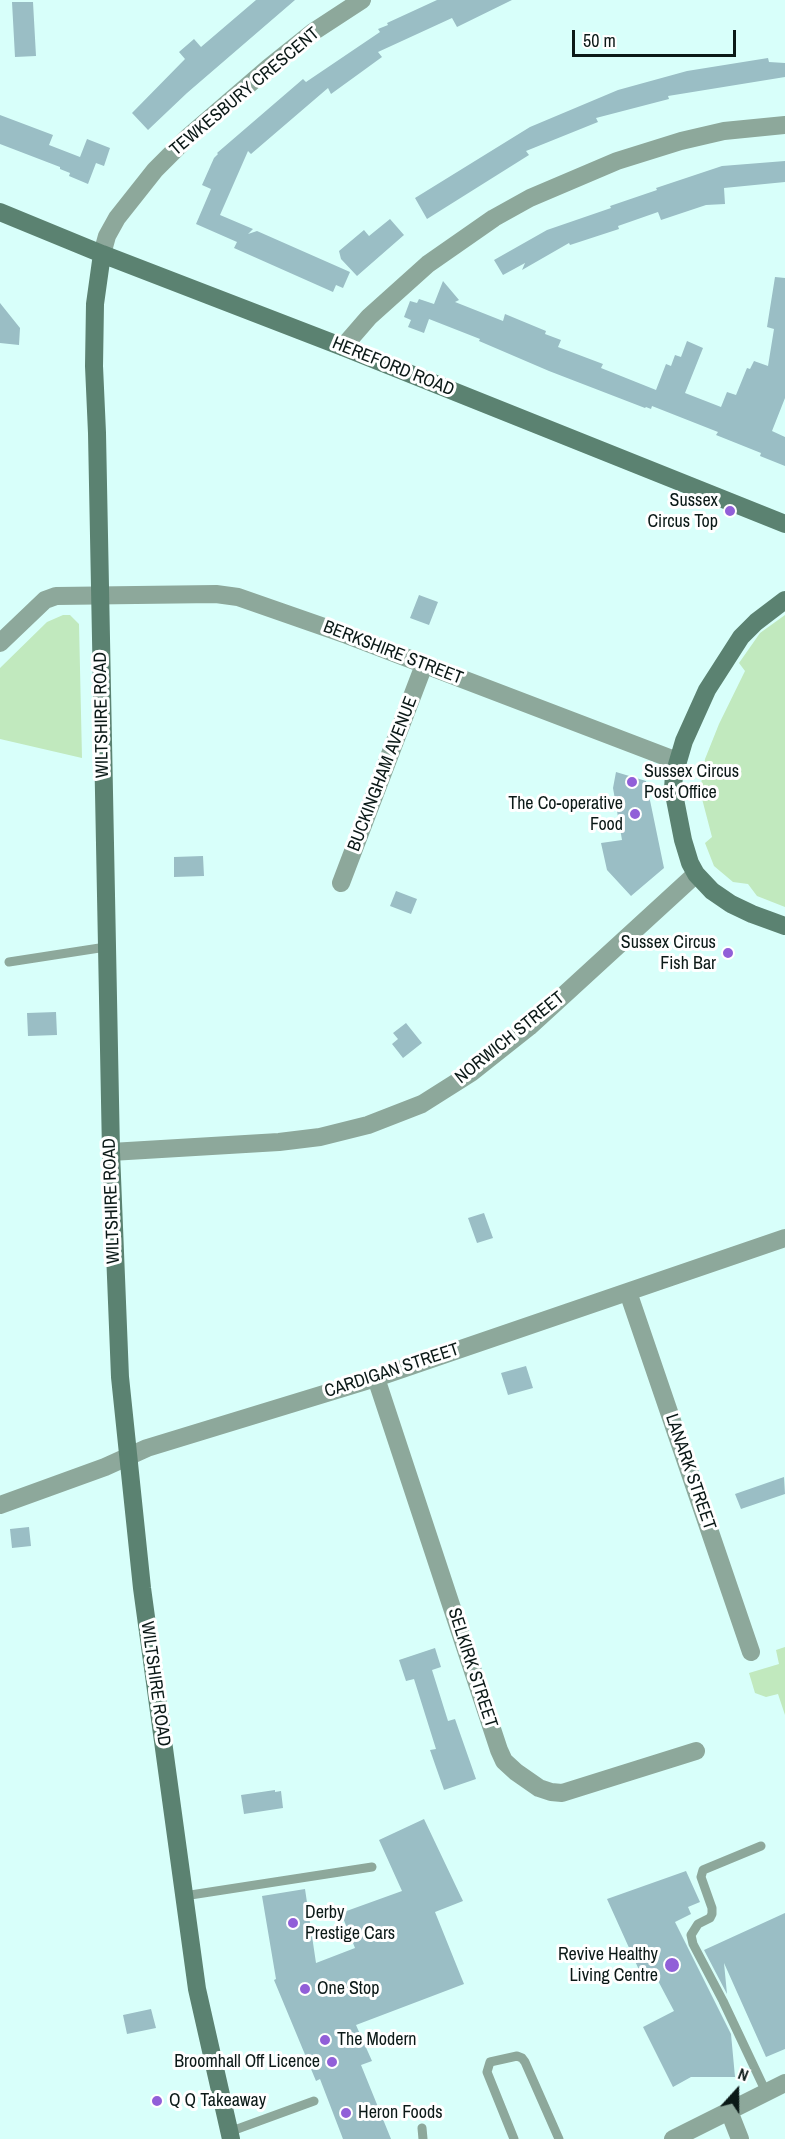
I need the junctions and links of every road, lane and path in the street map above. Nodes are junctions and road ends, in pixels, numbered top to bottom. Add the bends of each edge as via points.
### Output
1 (362, 0) edge
2 (785, 125) edge
3 (0, 212) edge
4 (102, 254) junction
5 (343, 347) junction
6 (785, 524) edge
7 (99, 594) junction
8 (785, 600) edge
9 (0, 643) edge
10 (424, 665) junction
11 (677, 761) junction
12 (696, 874) junction
13 (341, 883) dead end
14 (785, 926) edge
15 (106, 947) junction
16 (9, 962) dead end
17 (111, 1152) junction
18 (785, 1238) edge
19 (628, 1292) junction
20 (376, 1378) junction
21 (127, 1457) junction
22 (0, 1505) edge
23 (751, 1652) dead end
24 (696, 1751) dead end
25 (761, 1846) dead end
26 (372, 1867) dead end
27 (184, 1896) junction
28 (785, 2083) edge
29 (766, 2092) junction
30 (315, 2101) dead end
31 (729, 2111) junction
32 (422, 2128) dead end
33 (230, 2136) edge
34 (423, 2139) edge
35 (514, 2139) edge
36 (559, 2139) edge
37 (673, 2139) edge
38 (740, 2139) edge

1 - 4 street, TEWKESBURY CRESCENT via 313,32 188,137 155,170 117,218
2 - 5 street via 724,131 681,141 617,161 530,198 428,264 369,316
3 - 4 street, HEREFORD ROAD
4 - 5 street, HEREFORD ROAD
4 - 7 street, WILTSHIRE ROAD via 95,304 94,366
5 - 6 street, HEREFORD ROAD
7 - 9 street, BERKSHIRE STREET via 45,600
7 - 10 street, BERKSHIRE STREET via 238,597
7 - 15 street, WILTSHIRE ROAD
8 - 11 street via 756,622 733,647 699,704
10 - 11 street, BERKSHIRE STREET
10 - 13 street, BUCKINGHAM AVENUE
11 - 12 street via 674,800
12 - 14 street via 731,904
12 - 17 street, NORWICH STREET via 528,1027 471,1073 423,1104 368,1125 320,1137
15 - 16 lane
15 - 17 street, WILTSHIRE ROAD
17 - 21 street, WILTSHIRE ROAD via 115,1287
18 - 19 street, CARDIGAN STREET
19 - 20 street, CARDIGAN STREET
19 - 23 street, LANARK STREET
20 - 21 street, CARDIGAN STREET
20 - 24 street, SELKIRK STREET via 504,1761 539,1788 562,1793
21 - 22 street, CARDIGAN STREET
21 - 27 street, WILTSHIRE ROAD
25 - 29 lane via 703,1870 701,1877 712,1914 691,1935
26 - 27 lane
27 - 33 street, WILTSHIRE ROAD via 197,1989
28 - 29 street
29 - 31 street
30 - 33 lane
31 - 37 street
31 - 38 street
32 - 34 lane
35 - 36 lane via 487,2072 490,2062 517,2056 525,2062

